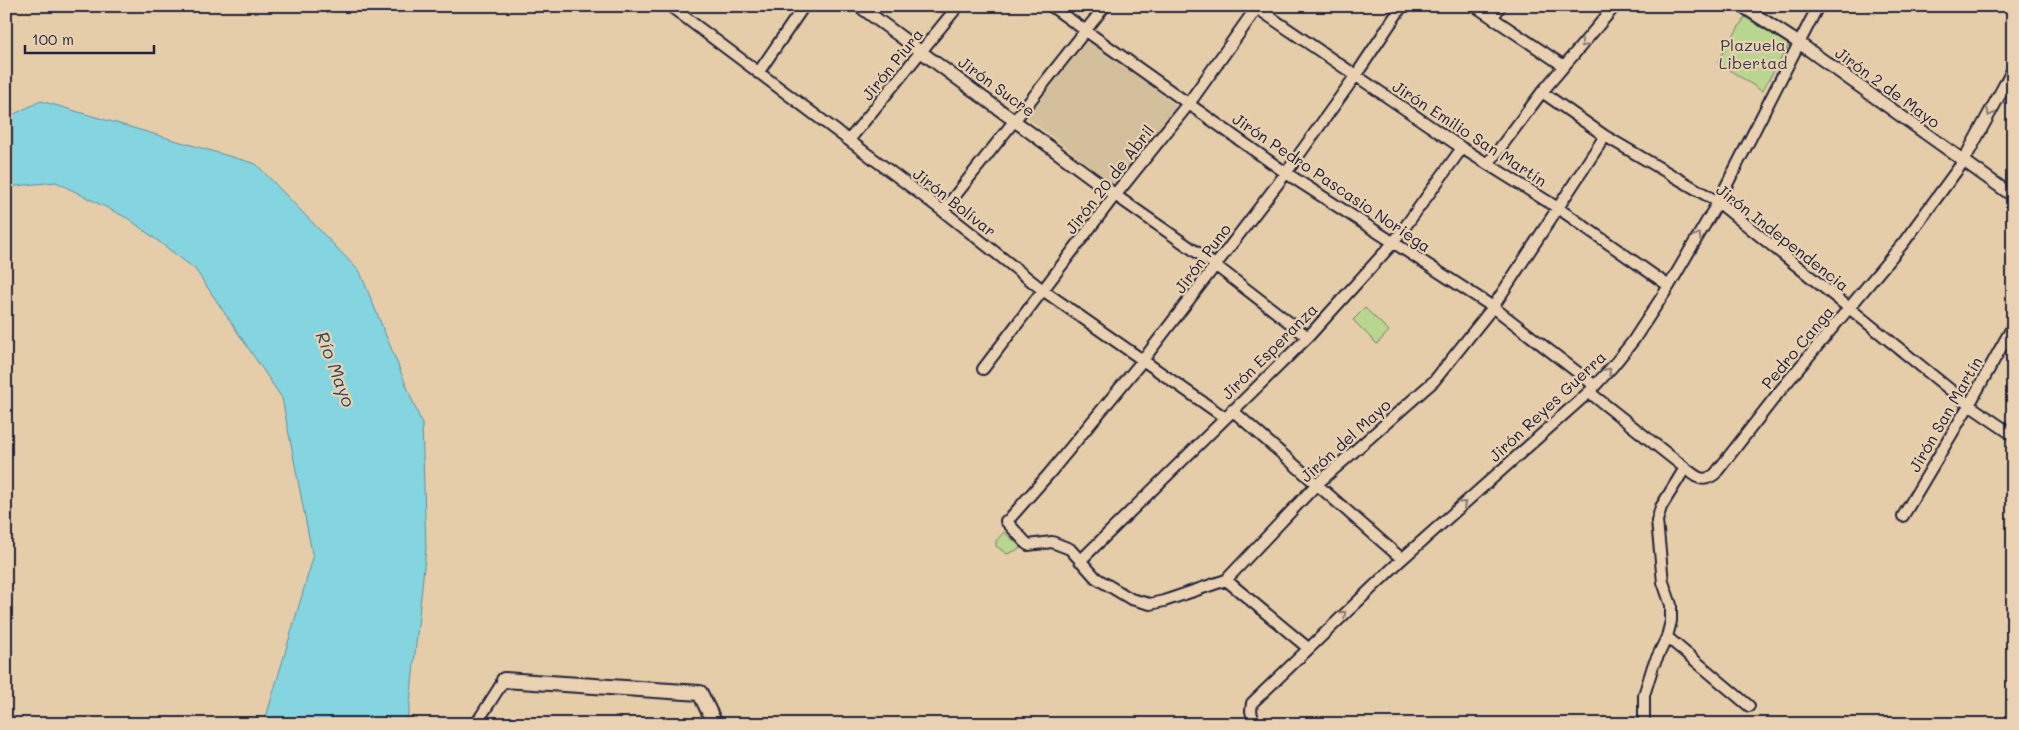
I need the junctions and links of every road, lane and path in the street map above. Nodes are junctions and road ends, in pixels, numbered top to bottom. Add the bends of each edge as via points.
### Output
1 (670, 6) edge
2 (804, 6) edge
3 (859, 6) edge
4 (958, 6) edge
5 (1051, 6) edge
6 (1105, 6) edge
7 (1402, 6) edge
8 (1474, 6) edge
9 (1500, 6) edge
10 (1615, 6) edge
11 (1742, 6) edge
12 (1818, 6) edge
13 (1256, 7) edge
14 (1493, 18) junction
15 (1085, 32) junction
16 (1798, 43) junction
17 (922, 52) junction
18 (1564, 66) junction
19 (2013, 70) edge
20 (758, 73) junction
21 (1356, 75) junction
22 (1542, 92) junction
23 (1189, 104) junction
24 (1015, 119) junction
25 (1605, 136) junction
26 (849, 140) junction
27 (1618, 144) junction
28 (1462, 148) junction
29 (1596, 150) junction
30 (1963, 162) junction
31 (1488, 164) junction
32 (1286, 173) junction
33 (1115, 194) junction
34 (2013, 196) edge
35 (1718, 202) junction
36 (1558, 208) junction
37 (943, 211) junction
38 (1394, 242) junction
39 (1215, 265) junction
40 (1669, 286) junction
41 (1044, 292) junction
42 (1492, 307) junction
43 (1850, 308) junction
44 (2013, 326) edge
45 (1308, 337) junction
46 (1143, 360) junction
47 (983, 369) dead end
48 (1592, 389) junction
49 (1969, 405) junction
50 (1232, 410) junction
51 (1224, 418) junction
52 (2013, 435) edge
53 (1684, 468) junction
54 (1708, 479) joint
55 (1316, 485) junction
56 (1903, 516) dead end
57 (1028, 545) joint
58 (1402, 559) junction
59 (1080, 561) junction
60 (1226, 580) junction
61 (1667, 637) junction
62 (1308, 648) junction
63 (504, 680) joint
64 (1749, 706) dead end
65 (476, 724) edge
66 (715, 724) edge
67 (1254, 724) edge
68 (1644, 724) edge

1 - 20 street, Jirón Bolívar
2 - 20 street
3 - 17 street, Jirón Sucre
4 - 17 street, Jirón Piura
5 - 15 street, Jirón Pedro Pascasio Noriega
6 - 15 street
7 - 21 street, Jirón Puno
8 - 14 street
9 - 14 street
10 -> 18 street
11 - 16 street, Jirón 2 de Mayo
12 - 16 street, Jirón Reyes Guerra
13 - 21 street, Jirón Emilio San Martín
13 - 23 street, Jirón 20 de Abril
14 - 18 street
15 - 23 street, Jirón Pedro Pascasio Noriega
15 - 24 street
16 - 30 street, Jirón 2 de Mayo
16 - 35 street, Jirón Reyes Guerra
17 - 24 street, Jirón Sucre
17 - 26 street, Jirón Piura
18 - 22 street
19 -> 30 street
20 - 26 street, Jirón Bolívar
21 - 28 street, Jirón Emilio San Martín
21 - 32 street, Jirón Puno
22 - 25 street, Jirón Independencia
22 - 31 street
23 - 32 street, Jirón Pedro Pascasio Noriega
23 - 33 street, Jirón 20 de Abril
24 - 33 street, Jirón Sucre
24 - 37 street
25 - 27 street, Jirón Independencia
25 - 29 street, Jirón del Mayo
26 - 37 street, Jirón Bolívar
27 - 29 street
27 - 35 street, Jirón Independencia
28 - 31 street, Jirón Emilio San Martín
28 - 38 street, Jirón Esperanza
29 - 36 street, Jirón del Mayo
30 - 34 street, Jirón 2 de Mayo
30 - 43 street, Pedro Canga
31 - 36 street, Jirón Emilio San Martín
32 - 38 street, Jirón Pedro Pascasio Noriega
32 - 39 street, Jirón Puno
33 - 39 street
33 - 41 street, Jirón 20 de Abril
40 -> 35 street, Jirón Reyes Guerra
35 - 43 street, Jirón Independencia
36 - 40 street, Jirón Emilio San Martín
36 - 42 street, Jirón del Mayo
37 - 41 street, Jirón Bolívar
38 - 42 street, Jirón Pedro Pascasio Noriega
38 - 45 street, Jirón Esperanza
39 - 45 street
39 - 46 street, Jirón Puno
48 -> 40 street, Jirón Reyes Guerra via 1633,341
41 - 46 street, Jirón Bolívar
41 - 47 street, Jirón 20 de Abril
42 - 48 street, Jirón Pedro Pascasio Noriega
42 - 55 street, Jirón del Mayo via 1434,381
43 - 49 street, Jirón Independencia
43 - 54 street, Pedro Canga
44 - 49 street, Jirón San Martín
45 - 50 street, Jirón Esperanza
46 - 51 street, Jirón Bolívar
46 - 57 street, Jirón Puno via 1008,519
48 - 53 street, Jirón Pedro Pascasio Noriega
58 -> 48 street, Jirón Reyes Guerra
49 - 52 street, Jirón Independencia
49 - 56 street, Jirón San Martín
50 - 51 street, Jirón Esperanza
50 - 55 street
51 - 59 street, Jirón Esperanza
53 - 54 street, Jirón Pedro Pascasio Noriega via 1700,479
53 - 61 street via 1661,507 1658,520 1663,582 1671,605
55 - 58 street
55 - 60 street, Jirón del Mayo
57 - 59 street, Jirón del Mayo via 1052,542 1070,549
62 -> 58 street, Jirón Reyes Guerra
59 - 60 street, Jirón del Mayo via 1096,578 1131,599 1150,604
60 - 62 street
61 - 64 street
61 - 68 street via 1644,695
62 - 67 street, Jirón Reyes Guerra via 1252,703
63 - 65 street
63 - 66 main road via 700,693

